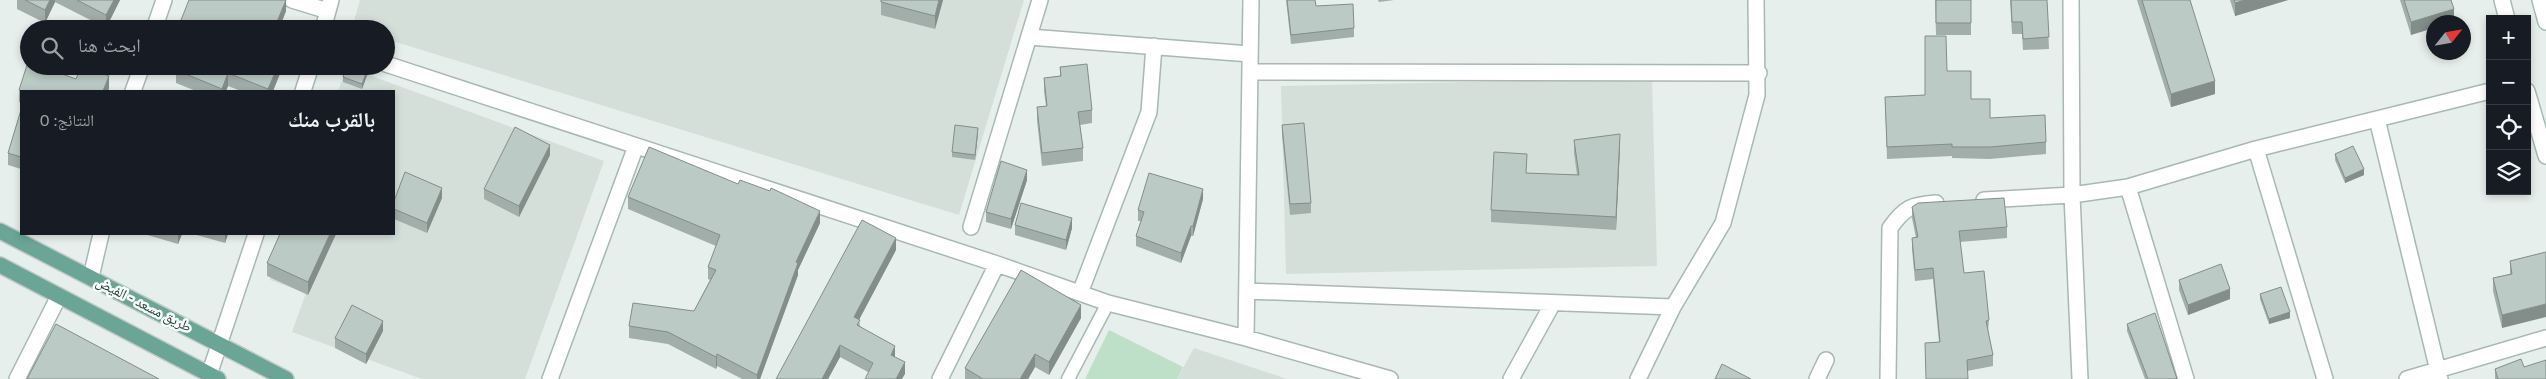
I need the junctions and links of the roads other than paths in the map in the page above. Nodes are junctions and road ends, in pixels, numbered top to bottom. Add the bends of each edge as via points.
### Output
1 (164, 0) edge
2 (292, 0) edge
3 (1040, 0) edge
4 (1251, 0) edge
5 (1756, 0) edge
6 (2071, 0) edge
7 (2502, 0) edge
8 (2540, 0) edge
9 (329, 6) edge
10 (2506, 15) edge
11 (157, 20) edge
12 (325, 20) edge
13 (2546, 22) edge
14 (1029, 37) junction
15 (1154, 46) junction
16 (1250, 54) junction
17 (395, 67) edge
18 (1250, 72) junction
19 (1759, 74) junction
20 (139, 75) edge
21 (308, 75) edge
22 (134, 90) edge
23 (303, 90) edge
24 (2486, 91) edge
25 (2531, 105) edge
26 (2377, 119) junction
27 (636, 146) junction
28 (2256, 149) junction
29 (2546, 156) edge
30 (2128, 187) junction
31 (2072, 194) junction
32 (1974, 201) edge
33 (1954, 202) edge
34 (971, 227) dead end
35 (0, 231) edge
36 (101, 235) edge
37 (256, 235) edge
38 (997, 264) junction
39 (0, 266) edge
40 (91, 277) junction
41 (1247, 291) junction
42 (1080, 293) junction
43 (59, 296) junction
44 (1553, 302) junction
45 (1108, 303) junction
46 (1673, 307) junction
47 (1246, 338) junction
48 (2546, 338) edge
49 (220, 344) junction
50 (1826, 360) dead end
51 (2439, 374) edge
52 (214, 377) edge
53 (16, 379) edge
54 (286, 379) edge
55 (550, 379) edge
56 (940, 379) edge
57 (1068, 379) edge
58 (1390, 379) edge
59 (1511, 379) edge
60 (1638, 379) edge
61 (1817, 379) edge
62 (1888, 379) edge
63 (2080, 379) edge
64 (2186, 379) edge
65 (2325, 379) edge
66 (2407, 379) edge

1 - 11 street
2 - 9 street
3 - 14 street
4 - 16 street
5 - 19 street
6 - 31 street
7 - 10 street
8 - 13 street
9 - 12 street
14 - 15 street
14 - 34 street
15 - 16 street
15 - 42 street via 1149,112
16 - 18 street
17 - 27 street
18 - 19 street
18 - 41 street
19 - 46 street via 1757,95 1723,223
20 - 22 street
21 - 23 street
24 - 26 street
25 - 29 street
26 - 28 street
26 - 51 street
27 - 38 street
27 - 55 street
28 - 30 street
28 - 65 street
30 - 31 street
30 - 64 street
31 - 32 street
31 - 63 street
33 - 62 street via 1915,205 1901,213 1890,228
35 - 40 main road, طريق مسعد - الفيض
36 - 40 street
37 - 49 street
38 - 42 street
38 - 56 street
39 - 43 main road
40 - 49 main road, طريق مسعد - الفيض
41 - 44 street
41 - 47 street
42 - 45 street
43 - 52 main road
43 - 53 street
44 - 46 street
44 - 59 street
45 - 47 street
45 - 57 lane
46 - 60 street
47 - 58 street
48 - 51 street
49 - 52 street
49 - 54 main road, طريق مسعد - الفيض
50 - 61 street
51 - 66 street

